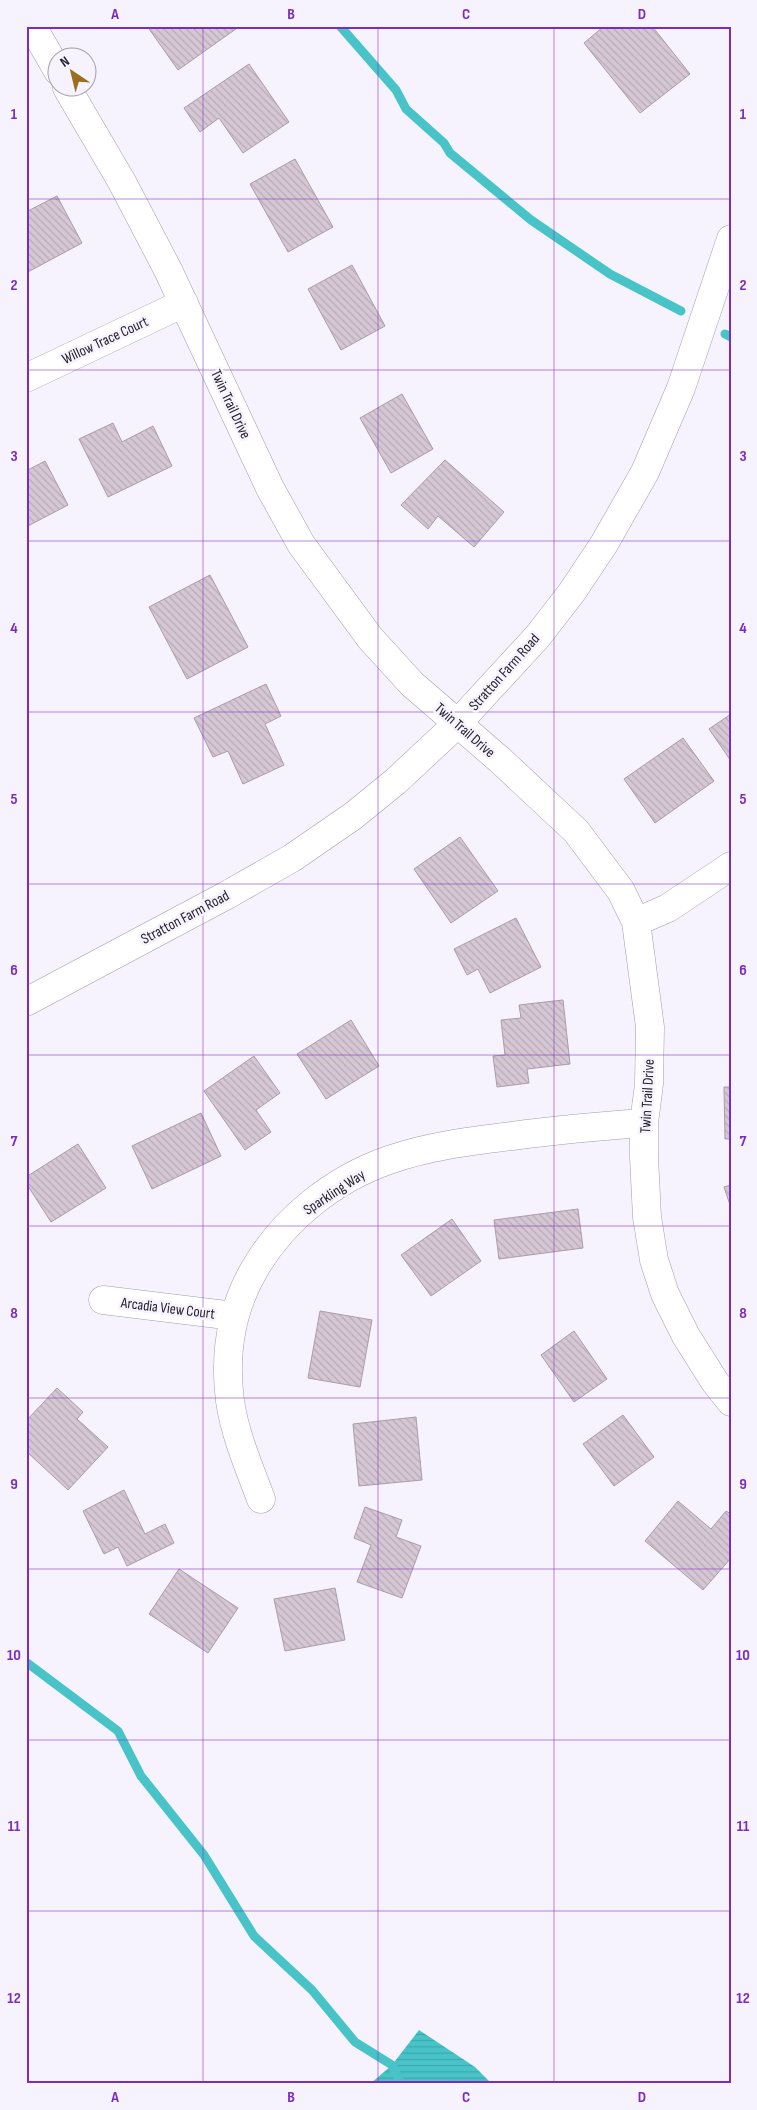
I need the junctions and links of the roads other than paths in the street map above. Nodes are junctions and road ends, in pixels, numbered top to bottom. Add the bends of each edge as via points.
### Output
1 (32, 26) edge
2 (48, 54) edge
3 (73, 98) edge
4 (731, 239) edge
5 (184, 303) junction
6 (26, 378) edge
7 (457, 724) junction
8 (731, 866) edge
9 (636, 922) junction
10 (26, 1002) edge
11 (644, 1123) junction
12 (103, 1300) dead end
13 (234, 1316) junction
14 (731, 1402) edge
15 (261, 1499) dead end

1 - 2 street
3 - 5 street, Twin Trail Drive via 122,182
4 - 7 street, Stratton Farm Road via 681,388 640,480 604,544 538,636
5 - 6 street, Willow Trace Court
5 - 7 street, Twin Trail Drive via 270,488 301,544 370,638 412,684
7 - 9 street, Twin Trail Drive via 576,831 621,890
7 - 10 street, Stratton Farm Road via 353,816 292,858
8 - 9 street via 668,908
9 - 11 street, Twin Trail Drive via 650,1028 649,1084
11 - 13 street, Sparkling Way via 574,1128 438,1146 389,1160 350,1178 308,1205 283,1229 261,1257
11 - 14 street, Twin Trail Drive via 647,1217 654,1260 686,1336
12 - 13 street, Arcadia View Court
13 - 15 street, Sparkling Way via 228,1368 230,1401 237,1432

